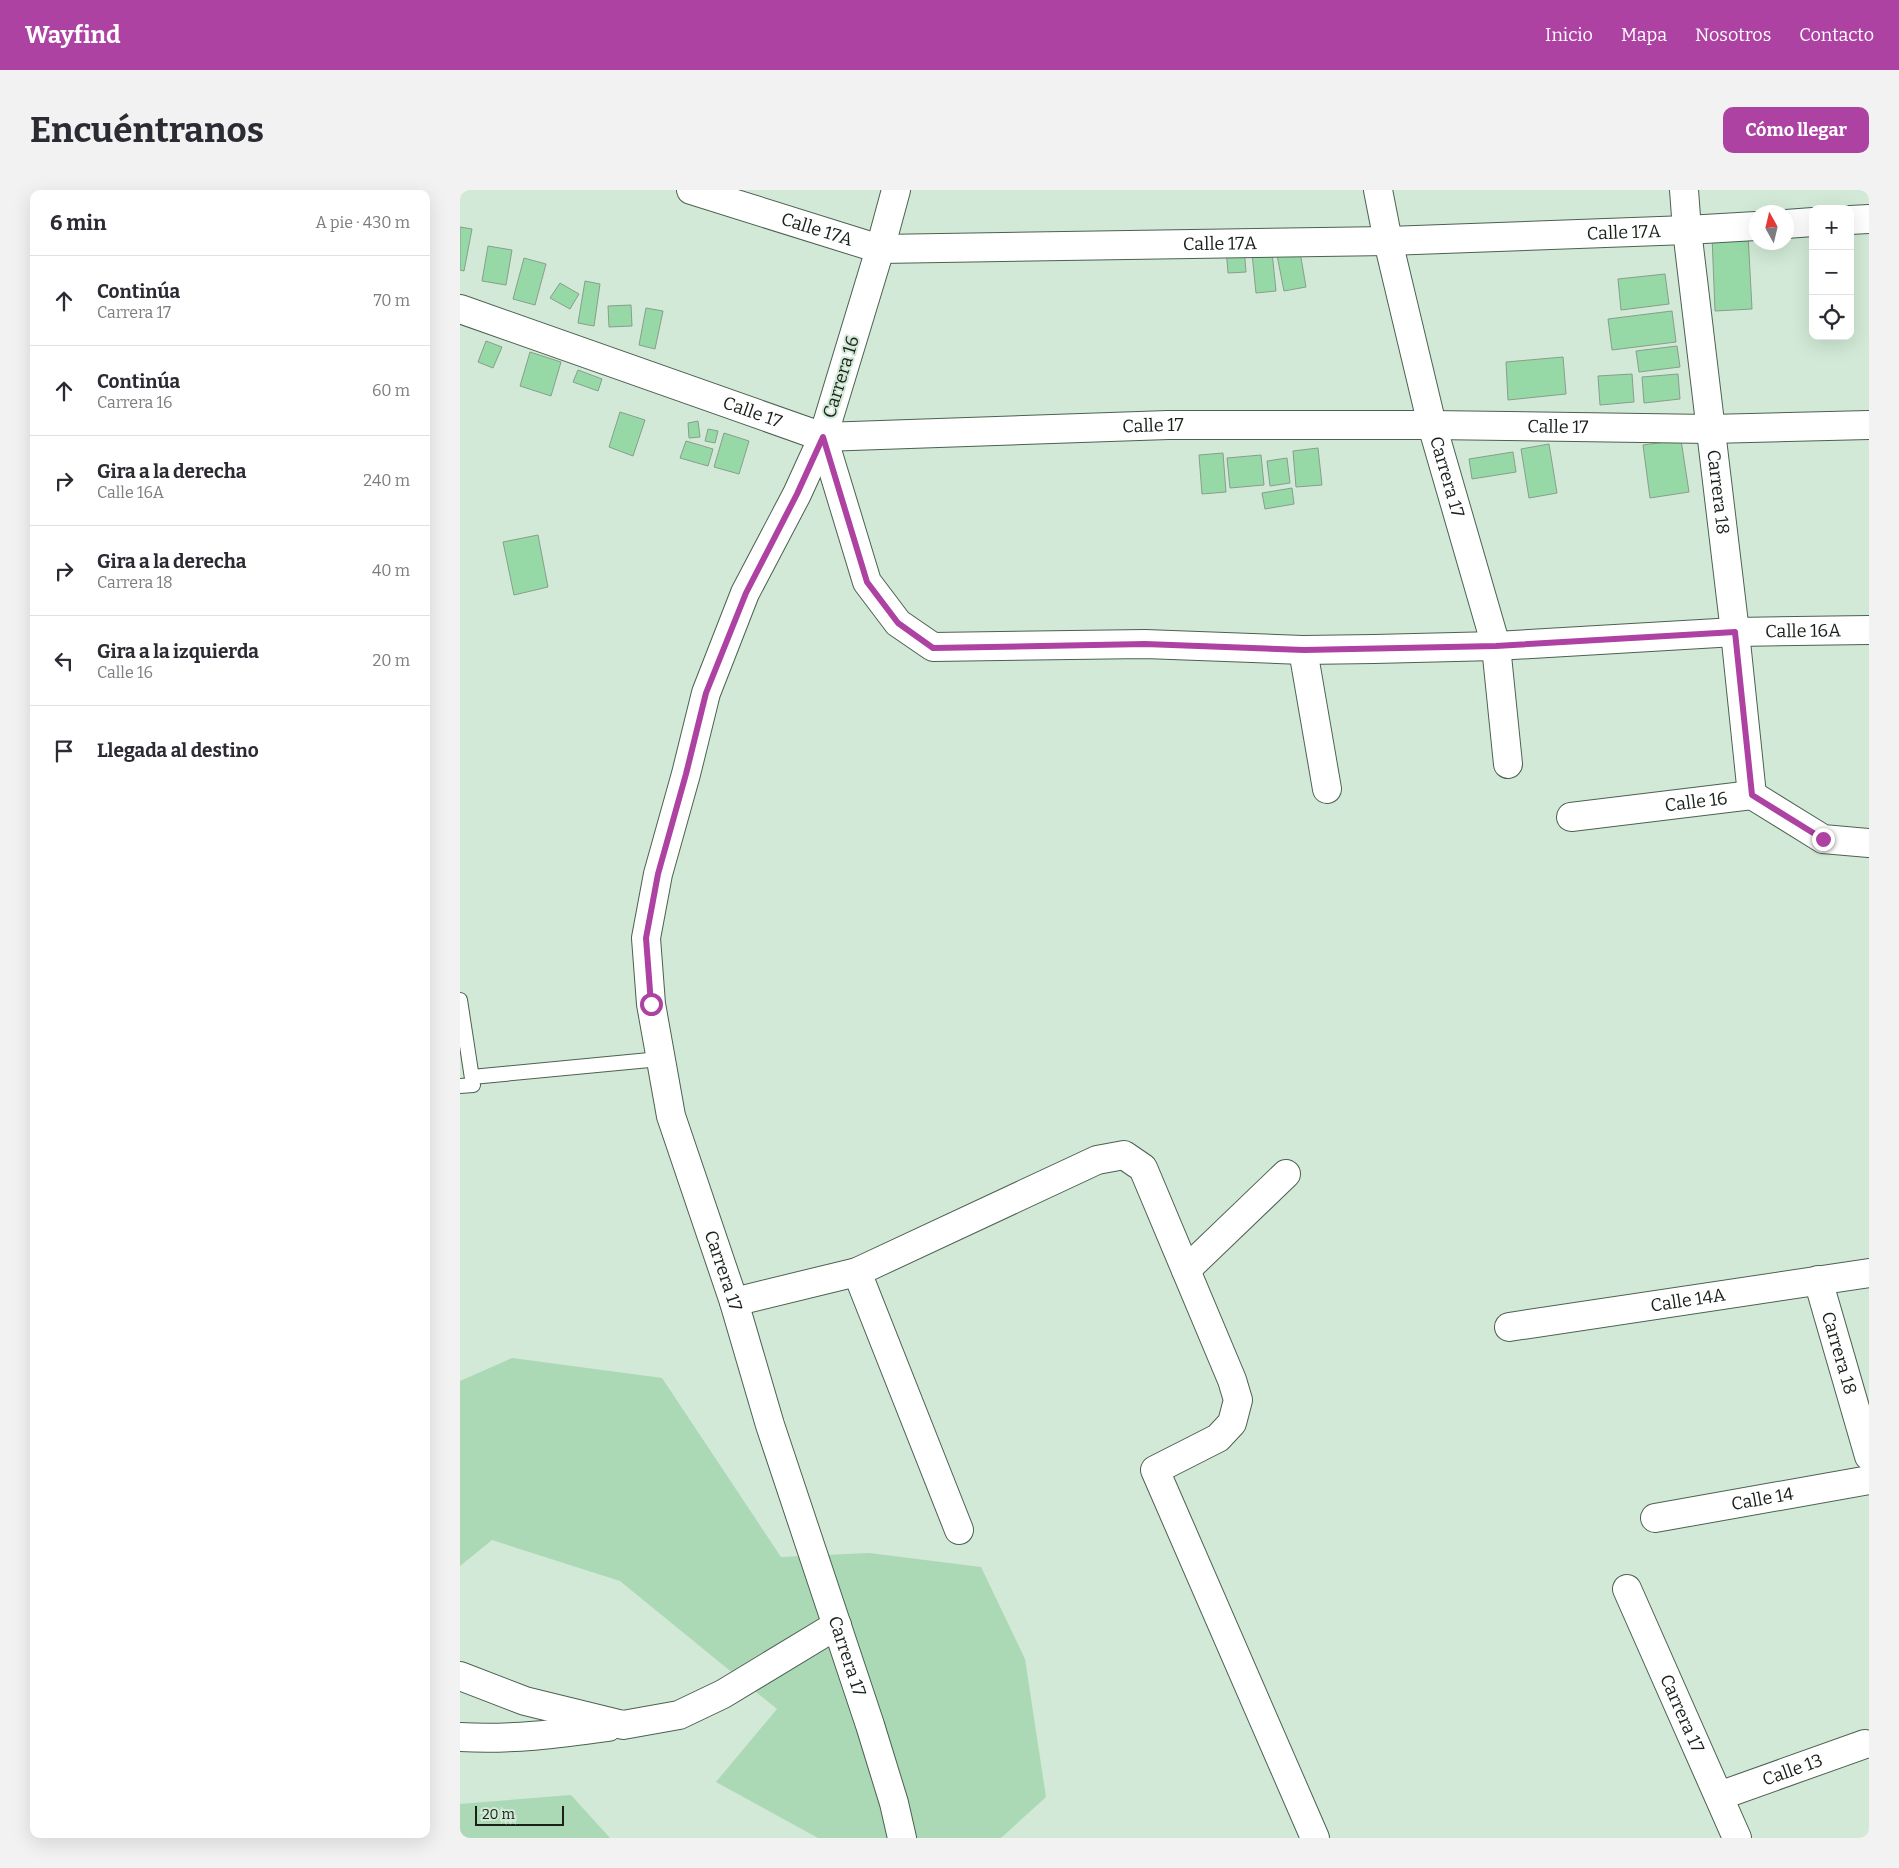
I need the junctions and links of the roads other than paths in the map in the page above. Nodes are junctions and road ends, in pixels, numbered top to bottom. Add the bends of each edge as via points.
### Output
1 (691, 190) edge
2 (896, 190) edge
3 (1378, 190) edge
4 (1684, 190) edge
5 (1869, 219) edge
6 (1854, 220) edge
7 (1809, 222) edge
8 (1794, 223) edge
9 (1749, 226) edge
10 (1687, 230) junction
11 (1388, 240) junction
12 (880, 249) junction
13 (460, 309) edge
14 (1432, 425) junction
15 (1869, 425) edge
16 (1710, 429) junction
17 (823, 437) junction
18 (1869, 630) edge
19 (1735, 632) junction
20 (1496, 646) junction
21 (1304, 650) junction
22 (706, 693) joint
23 (1508, 764) dead end
24 (1327, 789) dead end
25 (1752, 795) junction
26 (1571, 817) dead end
27 (1869, 843) edge
28 (460, 1000) edge
29 (660, 1059) junction
30 (472, 1078) junction
31 (460, 1086) edge
32 (1286, 1174) dead end
33 (1186, 1270) junction
34 (857, 1272) junction
35 (1869, 1273) edge
36 (1818, 1280) junction
37 (734, 1302) junction
38 (1509, 1327) dead end
39 (1869, 1456) edge
40 (1869, 1480) edge
41 (1655, 1518) dead end
42 (959, 1530) dead end
43 (1627, 1589) dead end
44 (836, 1625) junction
45 (460, 1676) edge
46 (623, 1725) junction
47 (460, 1738) edge
48 (1865, 1744) dead end
49 (1719, 1796) junction
50 (902, 1838) edge
51 (1315, 1838) edge
52 (1737, 1838) edge

1 - 12 street, Calle 17A
2 - 12 street, Carrera 16
3 - 11 street, Carrera 17
4 - 10 street, Carrera 18
5 - 6 street
7 - 8 street
9 - 10 street, Calle 17A
10 - 11 street, Calle 17A
10 - 16 street, Carrera 18
11 - 12 street, Calle 17A
11 - 14 street, Carrera 17
12 - 17 street, Carrera 16
13 - 17 street, Calle 17
14 - 16 street, Calle 17
14 - 17 street, Calle 17 via 1168,425
14 - 20 street, Carrera 17
15 - 16 street, Calle 17
16 - 19 street, Carrera 18
17 - 21 street, Calle 16A via 867,582 898,623 933,648 1145,644
17 - 22 street, Carrera 16 via 746,593
18 - 19 street, Calle 16A
19 - 20 street, Calle 16A
19 - 25 street, Carrera 18
20 - 21 street, Calle 16A
20 - 23 street, Carrera 17
21 - 24 street
22 - 29 street, Carrera 17 via 658,874 646,938 651,1004
25 - 26 street, Calle 16
25 - 27 street, Calle 16 via 1823,839
28 - 30 lane
29 - 30 lane
29 - 37 street, Carrera 17 via 671,1116
30 - 31 lane via 473,1085
32 - 33 street
33 - 34 street via 1143,1168 1124,1156 1097,1160
33 - 51 street via 1238,1400 1232,1424 1218,1438 1154,1470
34 - 37 street
34 - 42 street
35 - 36 street, Calle 14A
36 - 38 street, Calle 14A
36 - 39 street, Carrera 18
37 - 44 street, Carrera 17 via 770,1425
40 - 41 street, Calle 14
43 - 49 street, Carrera 17
44 - 46 street via 723,1694 679,1715
44 - 50 street, Carrera 17 via 894,1803
45 - 46 street via 525,1701
46 - 47 street via 542,1736
48 - 49 street, Calle 13
49 - 52 street, Carrera 17

